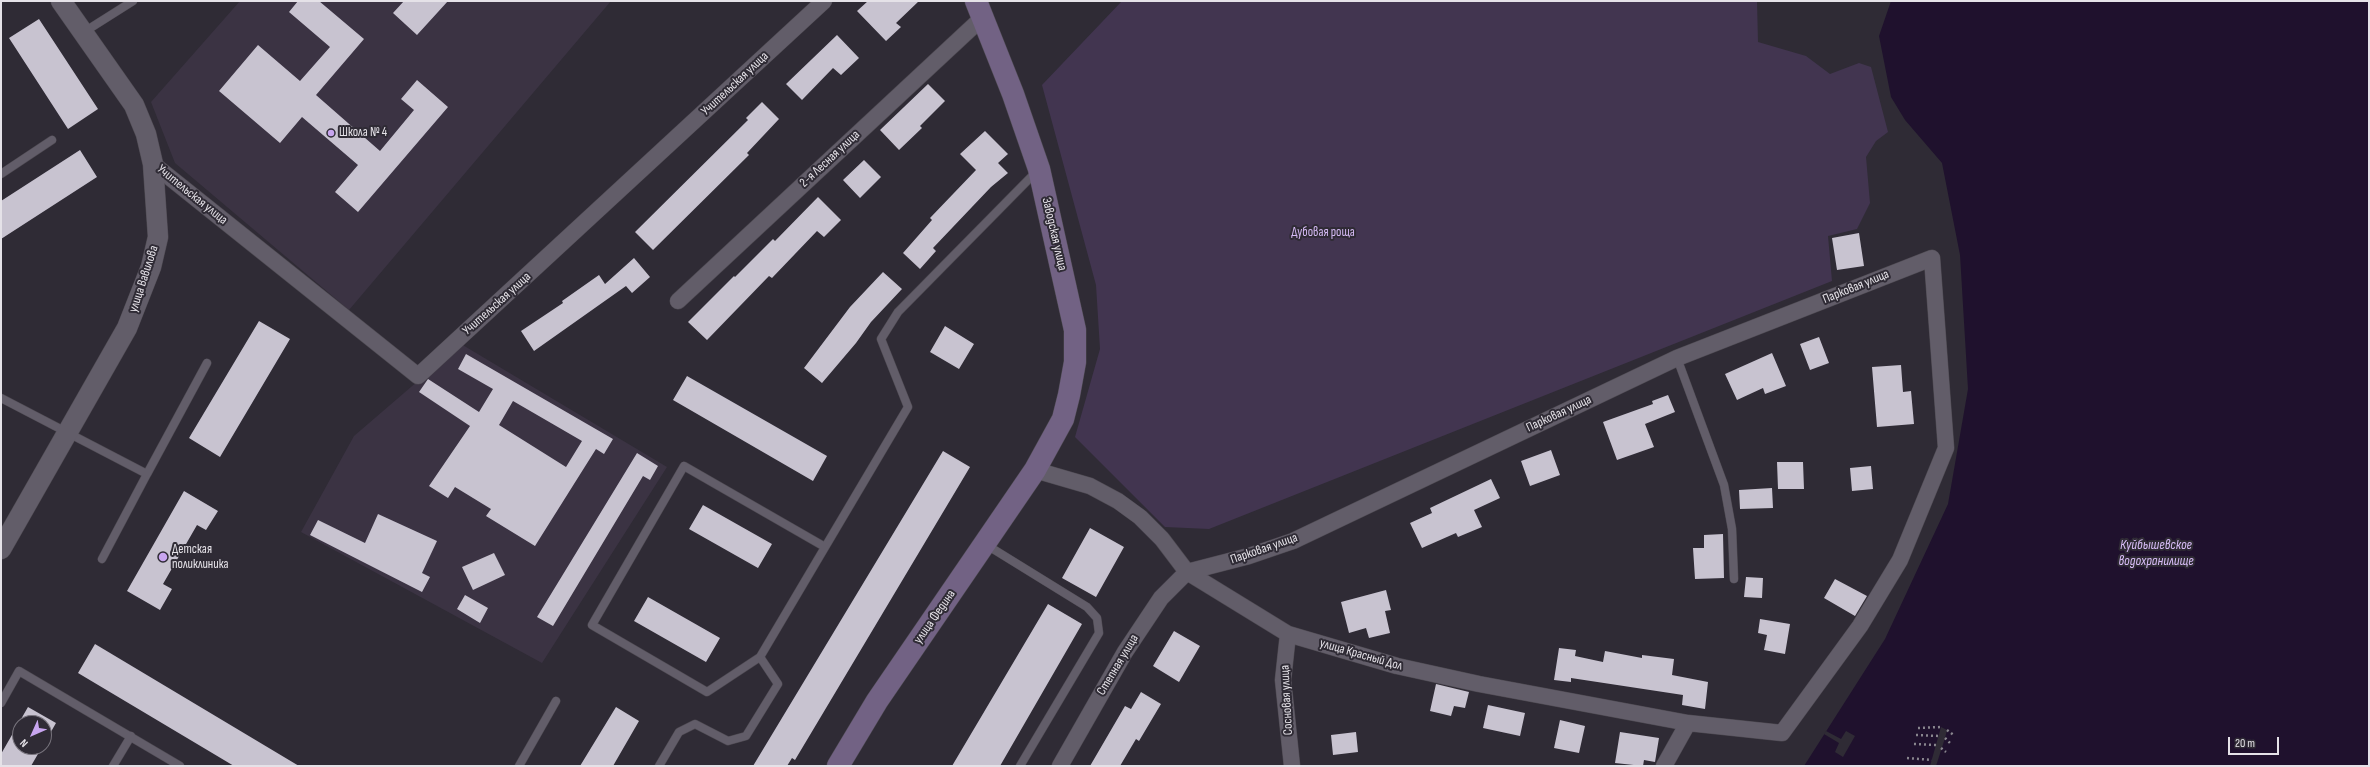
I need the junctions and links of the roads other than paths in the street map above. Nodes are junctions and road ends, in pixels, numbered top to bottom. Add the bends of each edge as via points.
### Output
1 (61, 1) edge
2 (133, 1) edge
3 (824, 1) edge
4 (979, 9) edge
5 (84, 32) junction
6 (52, 140) dead end
7 (153, 164) junction
8 (1039, 169) junction
9 (1, 174) edge
10 (1932, 258) joint
11 (678, 300) dead end
12 (1677, 358) junction
13 (207, 363) dead end
14 (1, 398) edge
15 (68, 433) junction
16 (1035, 470) junction
17 (147, 474) junction
18 (985, 544) junction
19 (825, 547) junction
20 (1, 549) edge
21 (102, 559) dead end
22 (1187, 572) junction
23 (1734, 579) dead end
24 (1288, 634) junction
25 (760, 657) junction
26 (556, 701) dead end
27 (1, 703) edge
28 (1688, 723) junction
29 (131, 736) junction
30 (113, 766) edge
31 (180, 766) edge
32 (519, 766) edge
33 (659, 766) edge
34 (838, 766) edge
35 (1020, 766) edge
36 (1060, 766) edge
37 (1292, 766) edge
38 (1664, 766) edge

1 - 5 street, улица Вавилова
2 - 5 lane
3 - 7 street, Учительская улица via 418,376
4 - 8 main road, Заводская улица
4 - 11 street, 2-я Лесная улица
5 - 7 street, улица Вавилова via 134,105 146,134
6 - 9 lane
7 - 15 street, улица Вавилова via 158,237 151,268 127,328
8 - 16 main road, Заводская улица via 1075,330 1075,362 1063,419
8 - 19 lane via 898,312 881,340 908,407
10 - 12 street, Парковая улица
10 - 28 street, улица Красный Дол via 1946,448 1900,560 1860,626 1782,733
12 - 22 street, Парковая улица via 1293,541 1249,556
12 - 23 lane via 1724,485 1732,529
13 - 17 lane
14 - 15 lane
15 - 17 lane
15 - 20 street, улица Вавилова
16 - 18 main road, улица Федина
16 - 22 street, улица Красный Дол via 1090,486 1118,501 1140,517 1162,539
17 - 21 lane
18 - 34 main road, улица Федина via 877,701
18 - 35 lane via 1087,607 1097,618 1099,633
19 - 25 lane
19 - 25 lane via 684,466 592,625 707,692
22 - 24 street, улица Красный Дол
22 - 36 street, Степная улица via 1161,598 1125,652
24 - 28 street, улица Красный Дол via 1397,666
24 - 37 street, Сосновая улица via 1283,680
25 - 33 lane via 778,684 746,736 728,741 695,724 679,732
26 - 32 lane
27 - 29 lane via 20,671
28 - 38 street
29 - 30 lane
29 - 31 lane

